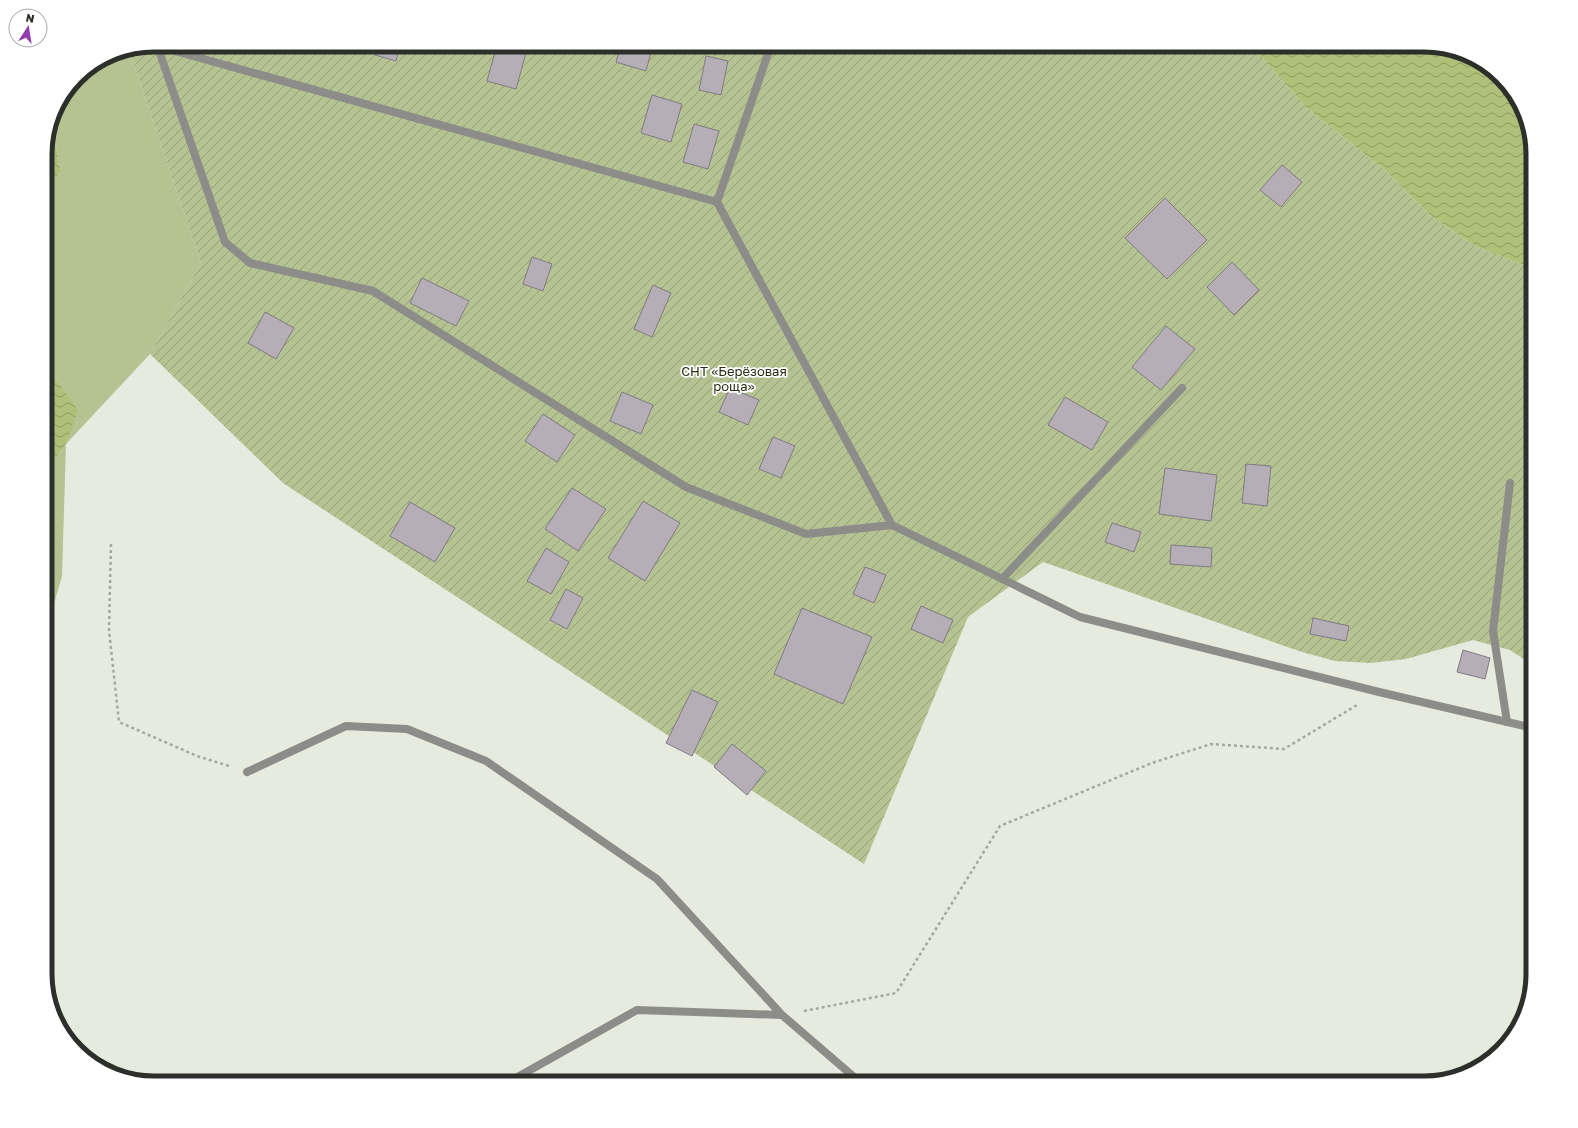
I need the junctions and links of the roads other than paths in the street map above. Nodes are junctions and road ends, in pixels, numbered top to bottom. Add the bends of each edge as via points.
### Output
1 (159, 52) edge
2 (179, 52) edge
3 (769, 52) edge
4 (717, 202) junction
5 (1182, 388) dead end
6 (1510, 483) dead end
7 (892, 525) junction
8 (1002, 579) junction
9 (1507, 722) junction
10 (1526, 726) edge
11 (247, 772) road end
12 (782, 1015) junction
13 (520, 1076) edge
14 (853, 1076) edge

1 - 7 street via 225,242 250,263 373,291 686,487 806,534
2 - 4 street
3 - 4 street
4 - 7 street
5 - 8 street
6 - 9 street via 1493,631
7 - 8 street
8 - 9 street via 1080,617
9 - 10 street
11 - 12 street via 346,726 407,729 486,761 657,879
12 - 13 street via 637,1010
12 - 14 street

